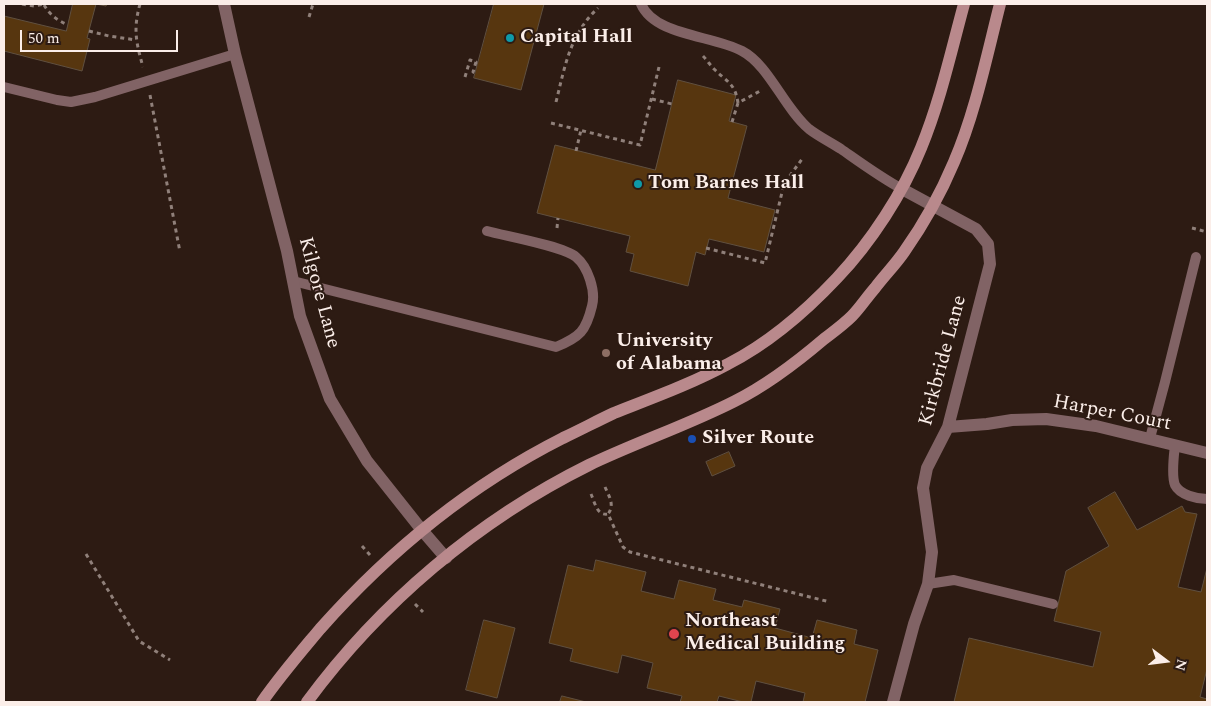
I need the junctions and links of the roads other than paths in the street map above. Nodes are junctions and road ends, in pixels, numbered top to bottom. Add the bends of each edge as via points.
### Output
1 (224, 4) edge
2 (641, 4) edge
3 (964, 4) edge
4 (1000, 4) edge
5 (235, 54) junction
6 (4, 87) edge
7 (902, 189) junction
8 (932, 205) junction
9 (487, 231) dead end
10 (1196, 257) dead end
11 (293, 281) junction
12 (948, 427) junction
13 (1150, 438) junction
14 (1175, 445) junction
15 (1207, 453) edge
16 (1207, 498) edge
17 (421, 529) junction
18 (446, 558) junction
19 (928, 584) junction
20 (1053, 604) dead end
21 (262, 702) edge
22 (307, 702) edge
23 (893, 702) edge

1 - 5 street, Kilgore Lane
2 - 7 lane via 649,16 664,27 743,51 764,70 809,128
3 - 7 street via 938,101
4 - 8 street via 970,117 955,161
5 - 6 lane via 71,102
5 - 11 street, Kilgore Lane
7 - 8 street, Kirkbride Lane
7 - 17 street via 874,232 838,277 763,343 729,364 611,415 520,461
8 - 12 street, Kirkbride Lane via 976,229 988,244 990,264
8 - 18 street via 904,253 851,317 795,363 737,400 586,466 495,521
9 - 11 lane via 560,249 576,257 589,277 594,298 588,321 575,339 556,347
10 - 13 lane
11 - 17 street, Kilgore Lane via 300,316 330,399 367,461
12 - 13 street, Harper Court via 1046,419
12 - 19 street, Kirkbride Lane via 927,468 923,488 932,552
13 - 14 street, Harper Court
14 - 15 street, Harper Court
14 - 16 lane via 1175,485 1190,496
17 - 18 street, Kilgore Lane
17 - 21 street via 343,603
18 - 22 street via 379,617
19 - 20 lane via 954,580
19 - 23 street, Kirkbride Lane

